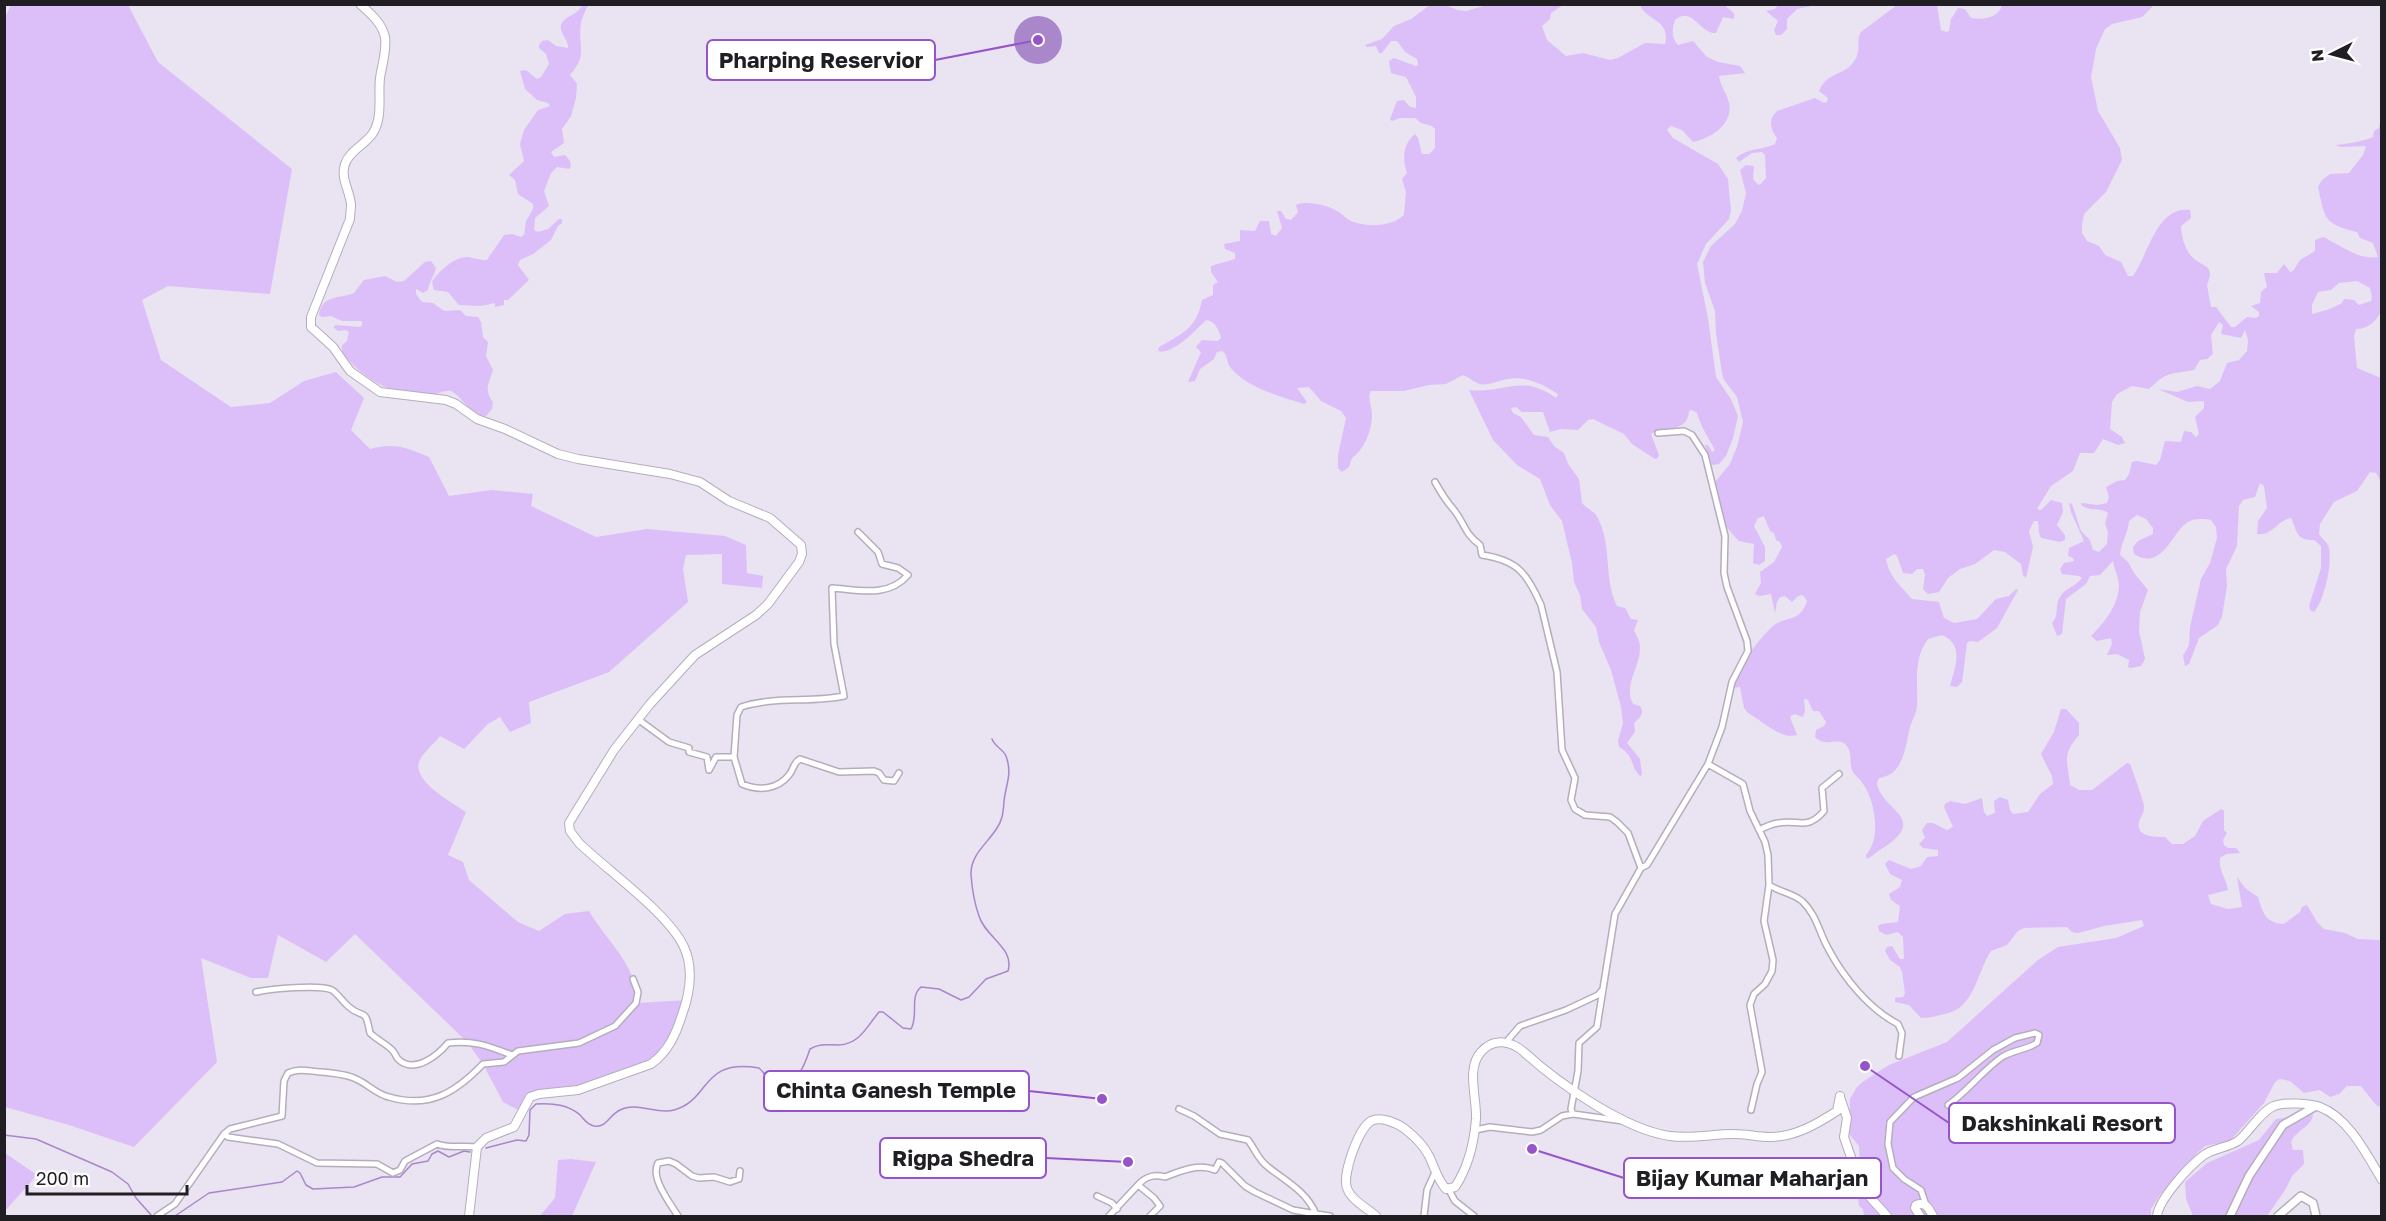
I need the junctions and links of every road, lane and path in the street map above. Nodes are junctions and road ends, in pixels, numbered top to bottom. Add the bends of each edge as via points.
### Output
1 (360, 4) edge
2 (1658, 433) dead end
3 (1435, 482) dead end
4 (858, 532) dead end
5 (639, 720) junction
6 (734, 757) junction
7 (1707, 764) junction
8 (899, 773) dead end
9 (1839, 774) dead end
10 (1759, 830) junction
11 (1641, 868) junction
12 (1769, 885) junction
13 (633, 980) dead end
14 (1603, 989) junction
15 (256, 992) dead end
16 (1507, 1041) junction
17 (512, 1055) junction
18 (1899, 1056) dead end
19 (1575, 1093) junction
20 (1948, 1105) dead end
21 (2316, 1106) junction
22 (1179, 1109) dead end
23 (1751, 1110) dead end
24 (1573, 1114) junction
25 (1628, 1122) junction
26 (1475, 1130) junction
27 (224, 1134) junction
28 (477, 1147) junction
29 (741, 1172) dead end
30 (1435, 1172) junction
31 (2382, 1180) edge
32 (1138, 1185) junction
33 (1449, 1190) junction
34 (1097, 1196) dead end
35 (1926, 1205) junction
36 (1116, 1209) junction
37 (1316, 1214) junction
38 (158, 1216) edge
39 (469, 1216) edge
40 (678, 1216) edge
41 (1109, 1216) edge
42 (1150, 1216) edge
43 (1330, 1216) edge
44 (1376, 1216) edge
45 (1424, 1216) edge
46 (1474, 1216) edge
47 (1887, 1216) edge
48 (1920, 1216) edge
49 (1934, 1216) edge
50 (2157, 1216) edge
51 (2230, 1216) edge
52 (2278, 1216) edge
53 (2316, 1216) edge

1 - 5 main road via 385,35 378,119 374,132 346,164 343,174 351,205 350,219 311,317 311,327 333,347 350,371 380,392 446,400 477,419 578,459 687,478 770,518 801,545 799,562 768,603 695,656
2 - 7 street via 1684,431 1692,435 1705,455 1725,536 1726,587 1747,641 1748,651 1732,682 1722,727
3 - 11 street via 1468,537 1480,545 1482,555 1514,564 1537,595 1557,672 1562,750 1575,777 1571,800 1575,809 1585,815 1610,817 1617,822 1628,833
4 - 6 street via 878,552 882,564 908,575 900,584 885,590 832,588 834,644 844,696 763,701 741,707
5 - 6 street via 669,742 708,757 709,770 716,757
5 - 28 main road via 614,750 569,823 570,831 647,904 683,946 690,981 681,1019 667,1048 651,1064 578,1090 535,1095 527,1101 514,1127 486,1138
6 - 8 street via 742,784 763,789 787,778 800,759 839,772 874,771 884,780 894,781
7 - 10 street via 1743,784
7 - 11 street via 1647,865
9 - 10 street via 1822,788 1824,811 1814,820 1799,825 1779,822
10 - 12 street via 1768,855
11 - 14 street via 1615,914
12 - 18 street via 1792,894 1812,913 1829,951 1850,982 1885,1017 1898,1024 1902,1033
12 - 23 street via 1764,921 1773,960 1772,971 1750,1005 1762,1072
13 - 17 street via 638,992 636,1003 615,1026 579,1043 518,1050
14 - 16 street via 1566,1010 1520,1026
14 - 19 street via 1597,1027 1579,1043
15 - 17 street via 275,988 332,991 354,1011 363,1013 370,1033 407,1064 436,1057 448,1043 466,1041
16 - 19 main road
16 - 26 main road via 1487,1046 1476,1059
17 - 27 street via 504,1062 483,1064 464,1083 435,1099 420,1100 390,1098 356,1078 297,1069 288,1073 284,1081 282,1116
19 - 24 street
19 - 25 main road
20 - 35 street via 2004,1055 2037,1043 2039,1035 2035,1032 2015,1038 1993,1050 1958,1078 1914,1097 1890,1122 1888,1144 1893,1168 1921,1190
21 - 31 main road via 2347,1127
21 - 50 main road via 2282,1104 2271,1108 2235,1142 2201,1158 2167,1193
21 - 51 street via 2283,1125 2249,1176
22 - 37 street via 1220,1134 1248,1140 1267,1167 1303,1193
24 - 25 street
24 - 26 street via 1532,1132 1490,1127
25 - 47 main road via 1655,1133 1685,1138 1707,1134 1780,1137 1815,1125 1837,1111 1840,1096 1846,1116 1844,1139 1854,1166 1868,1195
26 - 33 main road via 1470,1161 1455,1187
27 - 28 street via 278,1144 317,1163 376,1164 393,1173 405,1161 437,1144 448,1148
27 - 38 street via 175,1204
28 - 39 main road
29 - 40 street via 739,1179 730,1182 692,1176 669,1161 658,1162 657,1176
30 - 33 main road
30 - 44 main road via 1424,1148 1405,1128 1389,1121 1372,1121 1354,1149 1345,1182 1352,1197
30 - 45 street via 1427,1190
32 - 36 street
32 - 37 street via 1157,1174 1165,1177 1200,1167 1215,1170 1222,1162 1255,1192 1293,1210
32 - 42 street via 1160,1206
33 - 46 street via 1455,1201
34 - 36 street
35 - 48 main road via 1916,1206
35 - 49 main road
36 - 41 street
37 - 43 street
52 - 53 street via 2301,1196 2313,1203

